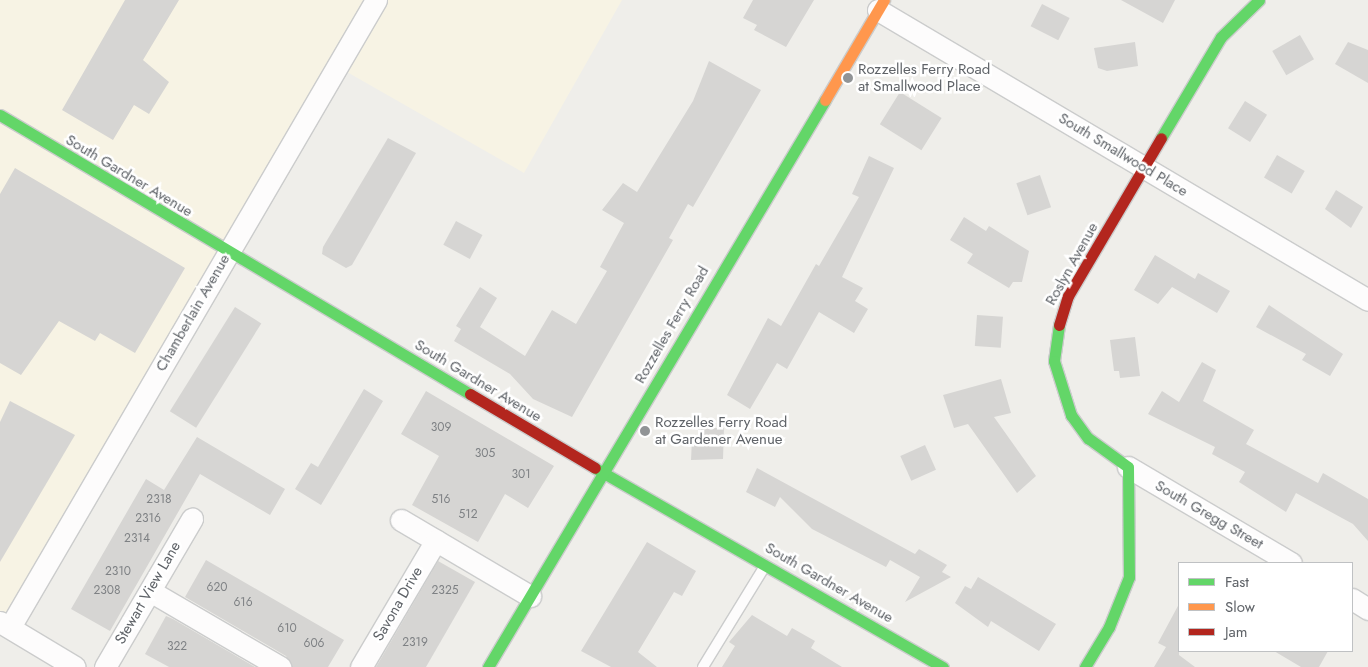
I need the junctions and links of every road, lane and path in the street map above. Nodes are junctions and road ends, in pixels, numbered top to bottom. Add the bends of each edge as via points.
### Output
1 (376, 0) edge
2 (1259, 0) edge
3 (881, 5) edge
4 (0, 115) edge
5 (1144, 168) junction
6 (228, 254) junction
7 (1368, 300) edge
8 (1128, 468) junction
9 (603, 473) junction
10 (192, 519) dead end
11 (402, 520) dead end
12 (436, 540) junction
13 (1289, 562) edge
14 (766, 563) junction
15 (150, 591) junction
16 (530, 596) junction
17 (1353, 600) edge
18 (1368, 609) edge
19 (5, 624) edge
20 (75, 667) edge
21 (105, 667) edge
22 (280, 667) edge
23 (361, 667) edge
24 (488, 667) edge
25 (702, 667) edge
26 (943, 667) edge
27 (1084, 667) edge

1 - 6 street, Chamberlain Avenue
2 - 5 street, Roslyn Avenue via 1221,37
3 - 5 street, South Smallwood Place
3 - 9 street, Rozzelles Ferry Road
4 - 6 street, South Gardner Avenue
5 - 7 street, South Smallwood Place
5 - 8 street, Roslyn Avenue via 1062,308 1054,361 1071,415 1098,448
6 - 9 street, South Gardner Avenue
6 - 19 street, Chamberlain Avenue
8 - 13 street, South Gregg Street
8 - 27 street via 1129,577 1109,627
9 - 14 street, South Gardner Avenue
9 - 16 street, Rozzelles Ferry Road
10 - 15 street, Stewart View Lane
11 - 12 street
12 - 16 street
12 - 23 street, Savona Drive
14 - 25 lane
14 - 26 street, South Gardner Avenue
15 - 21 street, Stewart View Lane
15 - 22 street
16 - 24 street, Rozzelles Ferry Road
17 - 18 street
19 - 20 street

